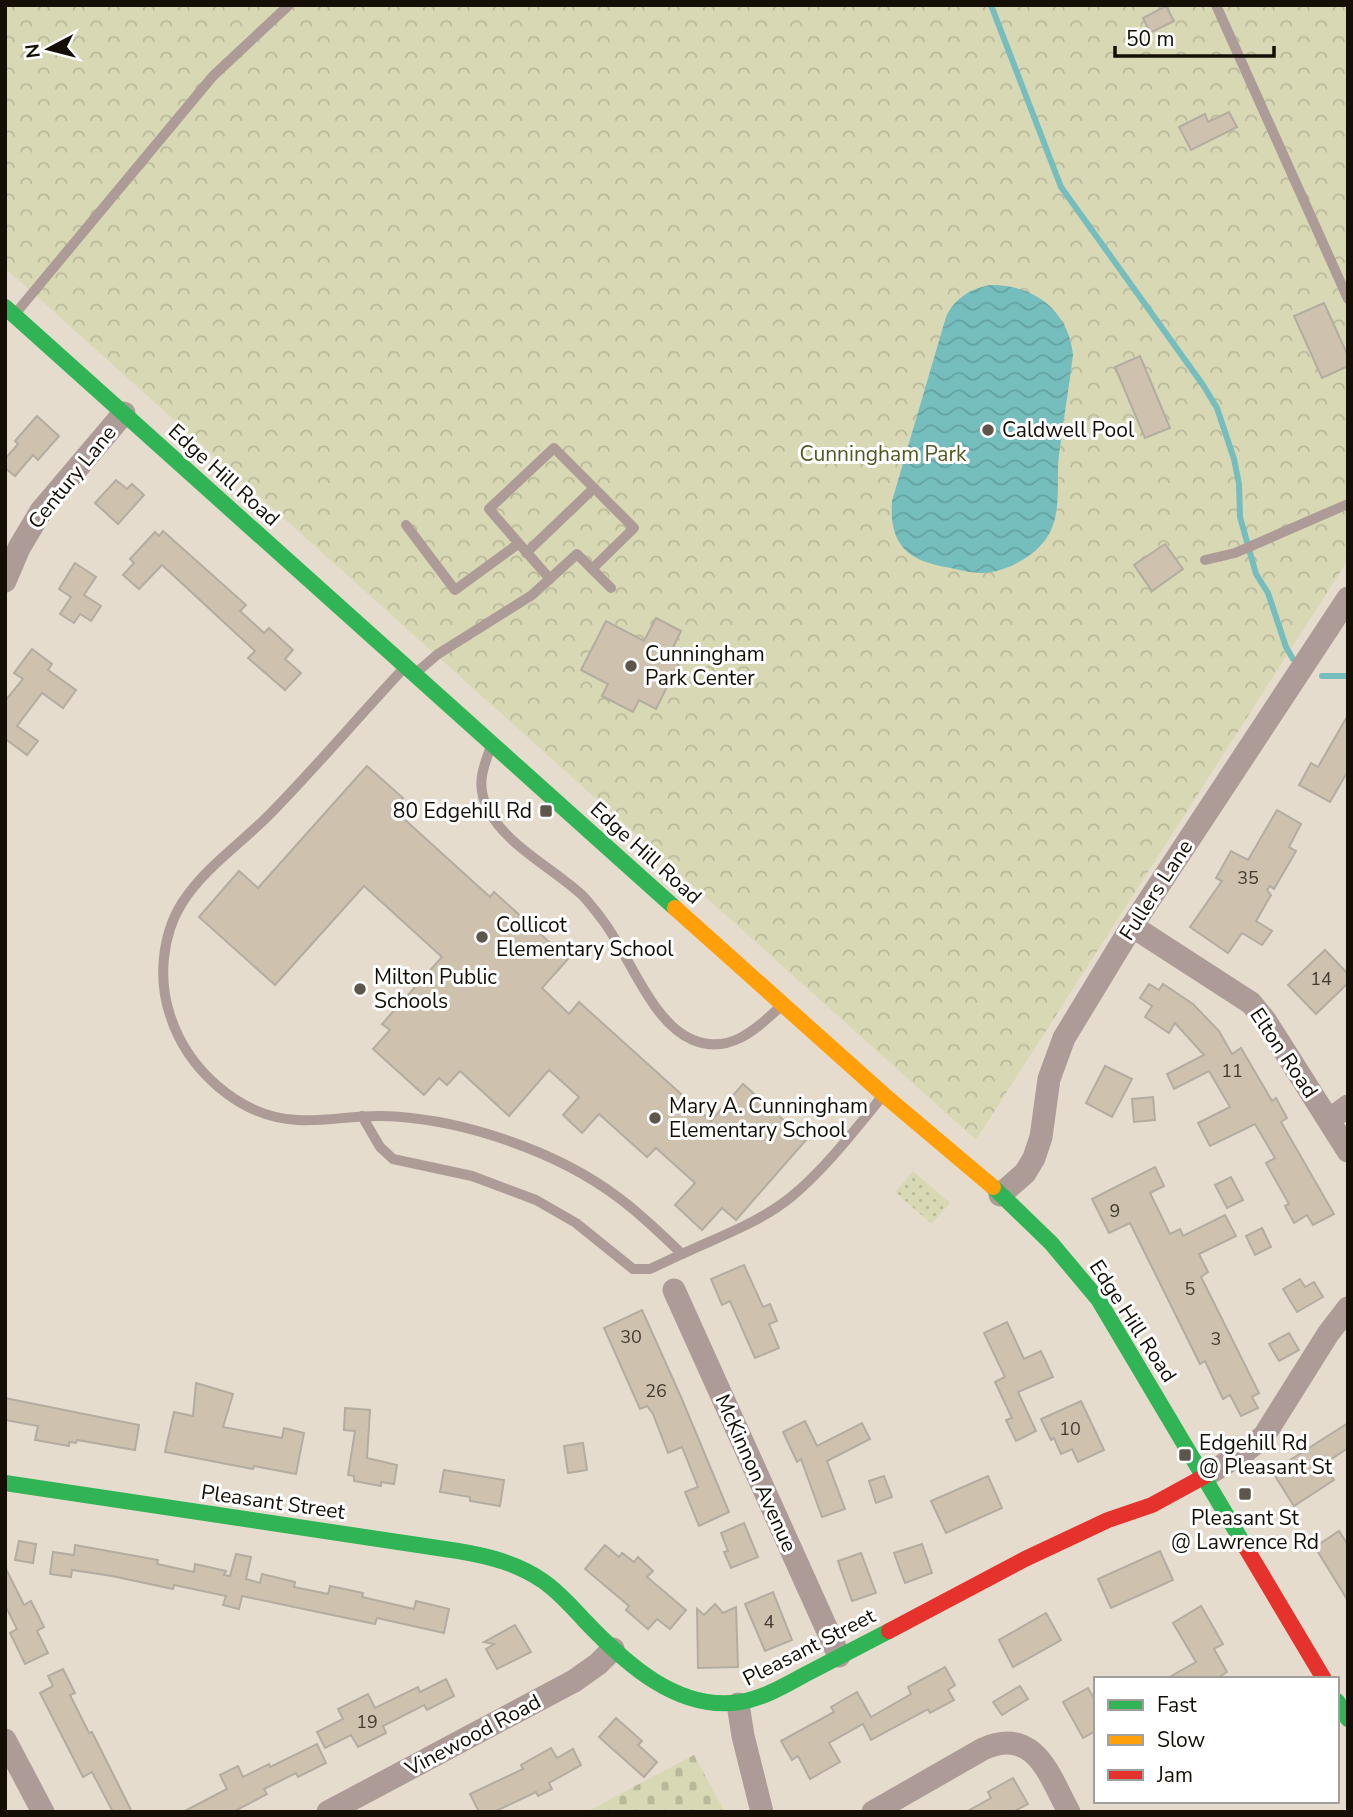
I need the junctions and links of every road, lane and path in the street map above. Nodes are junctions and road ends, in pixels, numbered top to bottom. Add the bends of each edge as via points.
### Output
1 (289, 5) edge
2 (1216, 5) edge
3 (1348, 299) edge
4 (10, 311) edge
5 (124, 414) junction
6 (594, 488) junction
7 (1348, 504) edge
8 (406, 525) dead end
9 (518, 544) junction
10 (526, 553) junction
11 (1205, 560) dead end
12 (592, 569) junction
13 (550, 579) junction
14 (5, 581) edge
15 (611, 588) dead end
16 (1348, 598) edge
17 (1339, 629) edge
18 (410, 670) junction
19 (492, 743) junction
20 (1132, 926) junction
21 (783, 1005) junction
22 (884, 1095) junction
23 (1348, 1106) edge
24 (362, 1116) junction
25 (1329, 1120) junction
26 (1348, 1151) edge
27 (1000, 1195) junction
28 (682, 1254) junction
29 (674, 1290) dead end
30 (1348, 1308) edge
31 (1205, 1476) junction
32 (5, 1483) edge
33 (612, 1648) junction
34 (839, 1656) junction
35 (1323, 1677) edge
36 (738, 1704) junction
37 (5, 1740) edge
38 (43, 1812) edge
39 (328, 1812) edge
40 (762, 1812) edge
41 (873, 1812) edge
42 (1069, 1812) edge

1 - 4 lane via 213,76
2 - 3 lane
4 - 5 street, Edge Hill Road
5 - 14 street, Century Lane via 41,511
5 - 18 street, Edge Hill Road
6 - 9 lane via 554,448 489,509
6 - 10 lane
6 - 12 lane via 634,528
7 - 11 lane via 1260,544
8 - 9 lane via 455,590
9 - 10 lane
10 - 13 lane
12 - 13 lane via 577,554
12 - 15 lane
13 - 18 lane via 523,601
16 - 17 street, Fullers Lane
17 - 20 street, Fullers Lane
18 - 19 street, Edge Hill Road
18 - 24 lane via 192,888 173,921 164,960 164,994 179,1040 221,1089 256,1111 282,1119
19 - 21 street, Edge Hill Road
19 - 21 lane via 480,777 487,808 518,843 584,898 671,1025 694,1041 733,1043
20 - 25 street, Elton Road via 1251,1003
20 - 27 street, Fullers Lane via 1055,1059 1034,1158
21 - 22 street, Edge Hill Road
22 - 27 street, Edge Hill Road
22 - 28 lane via 790,1198
23 - 25 street
24 - 28 lane via 454,1125 547,1156 618,1196
24 - 28 lane via 380,1147 393,1159 472,1176 536,1200 576,1223 633,1269 650,1269
25 - 26 street, Elton Road
27 - 31 street, Edge Hill Road via 1085,1281
29 - 34 street, McKinnon Avenue
30 - 31 street via 1264,1436
31 - 34 street, Pleasant Street via 1152,1506 1108,1520 1046,1549
31 - 35 street
32 - 33 street, Pleasant Street via 488,1557 543,1581
33 - 36 street, Pleasant Street via 682,1696 705,1703
33 - 39 street, Vinewood Road via 574,1681
34 - 36 street, Pleasant Street via 768,1694
36 - 40 street
37 - 38 street
41 - 42 street via 983,1749 1011,1742 1026,1747 1038,1759

